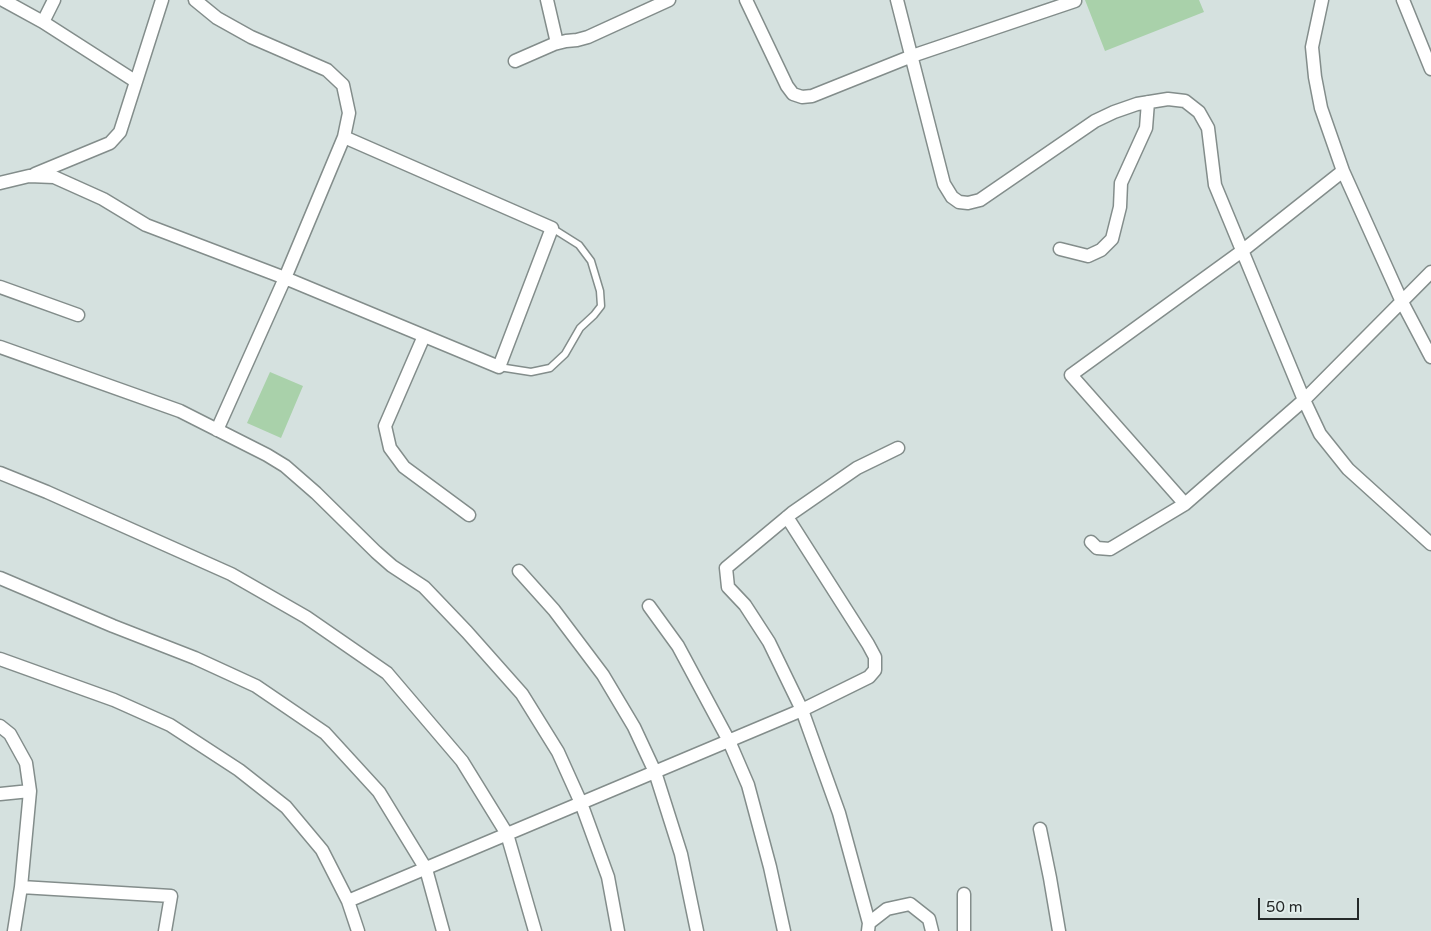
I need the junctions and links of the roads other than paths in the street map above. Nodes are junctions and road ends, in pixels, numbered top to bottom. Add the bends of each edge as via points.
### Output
1 (3, 0) edge
2 (54, 0) edge
3 (162, 0) edge
4 (196, 0) edge
5 (547, 0) edge
6 (669, 0) edge
7 (746, 0) edge
8 (897, 0) edge
9 (1322, 0) edge
10 (1403, 0) edge
11 (1075, 1) edge
12 (43, 22) junction
13 (557, 43) junction
14 (912, 56) junction
15 (514, 61) dead end
16 (1431, 68) edge
17 (135, 82) junction
18 (1148, 102) junction
19 (344, 137) junction
20 (1343, 171) junction
21 (29, 176) junction
22 (0, 183) edge
23 (552, 228) junction
24 (1060, 249) dead end
25 (1242, 251) junction
26 (1431, 272) edge
27 (285, 278) junction
28 (0, 287) edge
29 (1402, 302) junction
30 (78, 315) dead end
31 (424, 336) junction
32 (0, 347) edge
33 (1431, 357) edge
34 (499, 367) junction
35 (1304, 400) junction
36 (217, 430) junction
37 (898, 448) dead end
38 (0, 473) edge
39 (1185, 504) junction
40 (469, 515) dead end
41 (787, 517) junction
42 (1091, 542) dead end
43 (1431, 544) edge
44 (519, 571) dead end
45 (0, 578) edge
46 (649, 606) dead end
47 (0, 660) edge
48 (802, 710) junction
49 (0, 726) edge
50 (729, 741) junction
51 (655, 772) junction
52 (30, 791) junction
53 (0, 794) edge
54 (581, 803) junction
55 (1040, 828) dead end
56 (507, 834) junction
57 (426, 869) junction
58 (21, 887) junction
59 (964, 894) dead end
60 (348, 900) junction
61 (869, 927) edge
62 (14, 931) edge
63 (165, 931) edge
64 (358, 931) edge
65 (443, 931) edge
66 (535, 931) edge
67 (618, 931) edge
68 (697, 931) edge
69 (784, 931) edge
70 (932, 931) edge
71 (964, 931) edge
72 (1059, 931) edge

1 - 12 street
2 - 12 street
3 - 17 street
4 - 19 street via 217,18 252,37 327,70 343,85 347,98 349,113
5 - 13 street
6 - 13 street via 588,36
7 - 14 street via 787,86 802,97 812,96
8 - 14 street
9 - 20 street via 1312,47 1315,77 1321,108
10 - 16 street
11 - 14 street
12 - 17 street
13 - 15 street
14 - 18 street via 944,184 959,202 980,200 1095,121
17 - 21 street via 120,132 110,143
18 - 24 street via 1146,128 1122,183 1112,239 1101,250 1088,256
18 - 25 street via 1184,101 1198,112 1208,128 1215,184
19 - 23 street
19 - 27 street
20 - 25 street
20 - 29 street
21 - 22 street
21 - 27 street via 61,179 103,198 146,225
23 - 34 street
23 - 34 lane via 579,245 591,261 601,306 580,328 565,354 550,368 531,372
25 - 35 street
25 - 39 street via 1071,375
26 - 29 street
27 - 31 street
27 - 36 street
28 - 30 street
29 - 33 street
29 - 35 street
31 - 34 street
31 - 40 street via 385,426 390,448 404,467
32 - 36 street via 180,412
35 - 39 street
35 - 43 street via 1320,434 1348,469
36 - 54 street via 285,466 376,552 404,576 424,587 522,694 558,752
37 - 41 street via 857,468
38 - 56 street via 230,574 306,617 387,673 462,761
39 - 42 street via 1110,549 1097,548
41 - 48 street via 726,568 728,587 745,605 769,642
41 - 48 street via 875,657 875,670 869,677
44 - 51 street via 554,610 603,675 634,727
45 - 57 street via 256,686 325,732 379,792
46 - 50 street via 678,646
47 - 60 street via 114,700 170,725 239,770 286,807 322,850
48 - 50 street
48 - 61 street via 839,813
49 - 52 street via 10,734 26,763
50 - 51 street
50 - 69 street via 748,785
51 - 54 street
51 - 68 street via 681,854
52 - 53 street
52 - 58 street
54 - 56 street
54 - 67 street via 608,877
55 - 72 street
56 - 57 street
56 - 66 street
57 - 60 street
57 - 65 street
58 - 62 street
58 - 63 street via 171,896
59 - 71 street
60 - 64 street
61 - 70 street via 887,909 910,904 929,919

